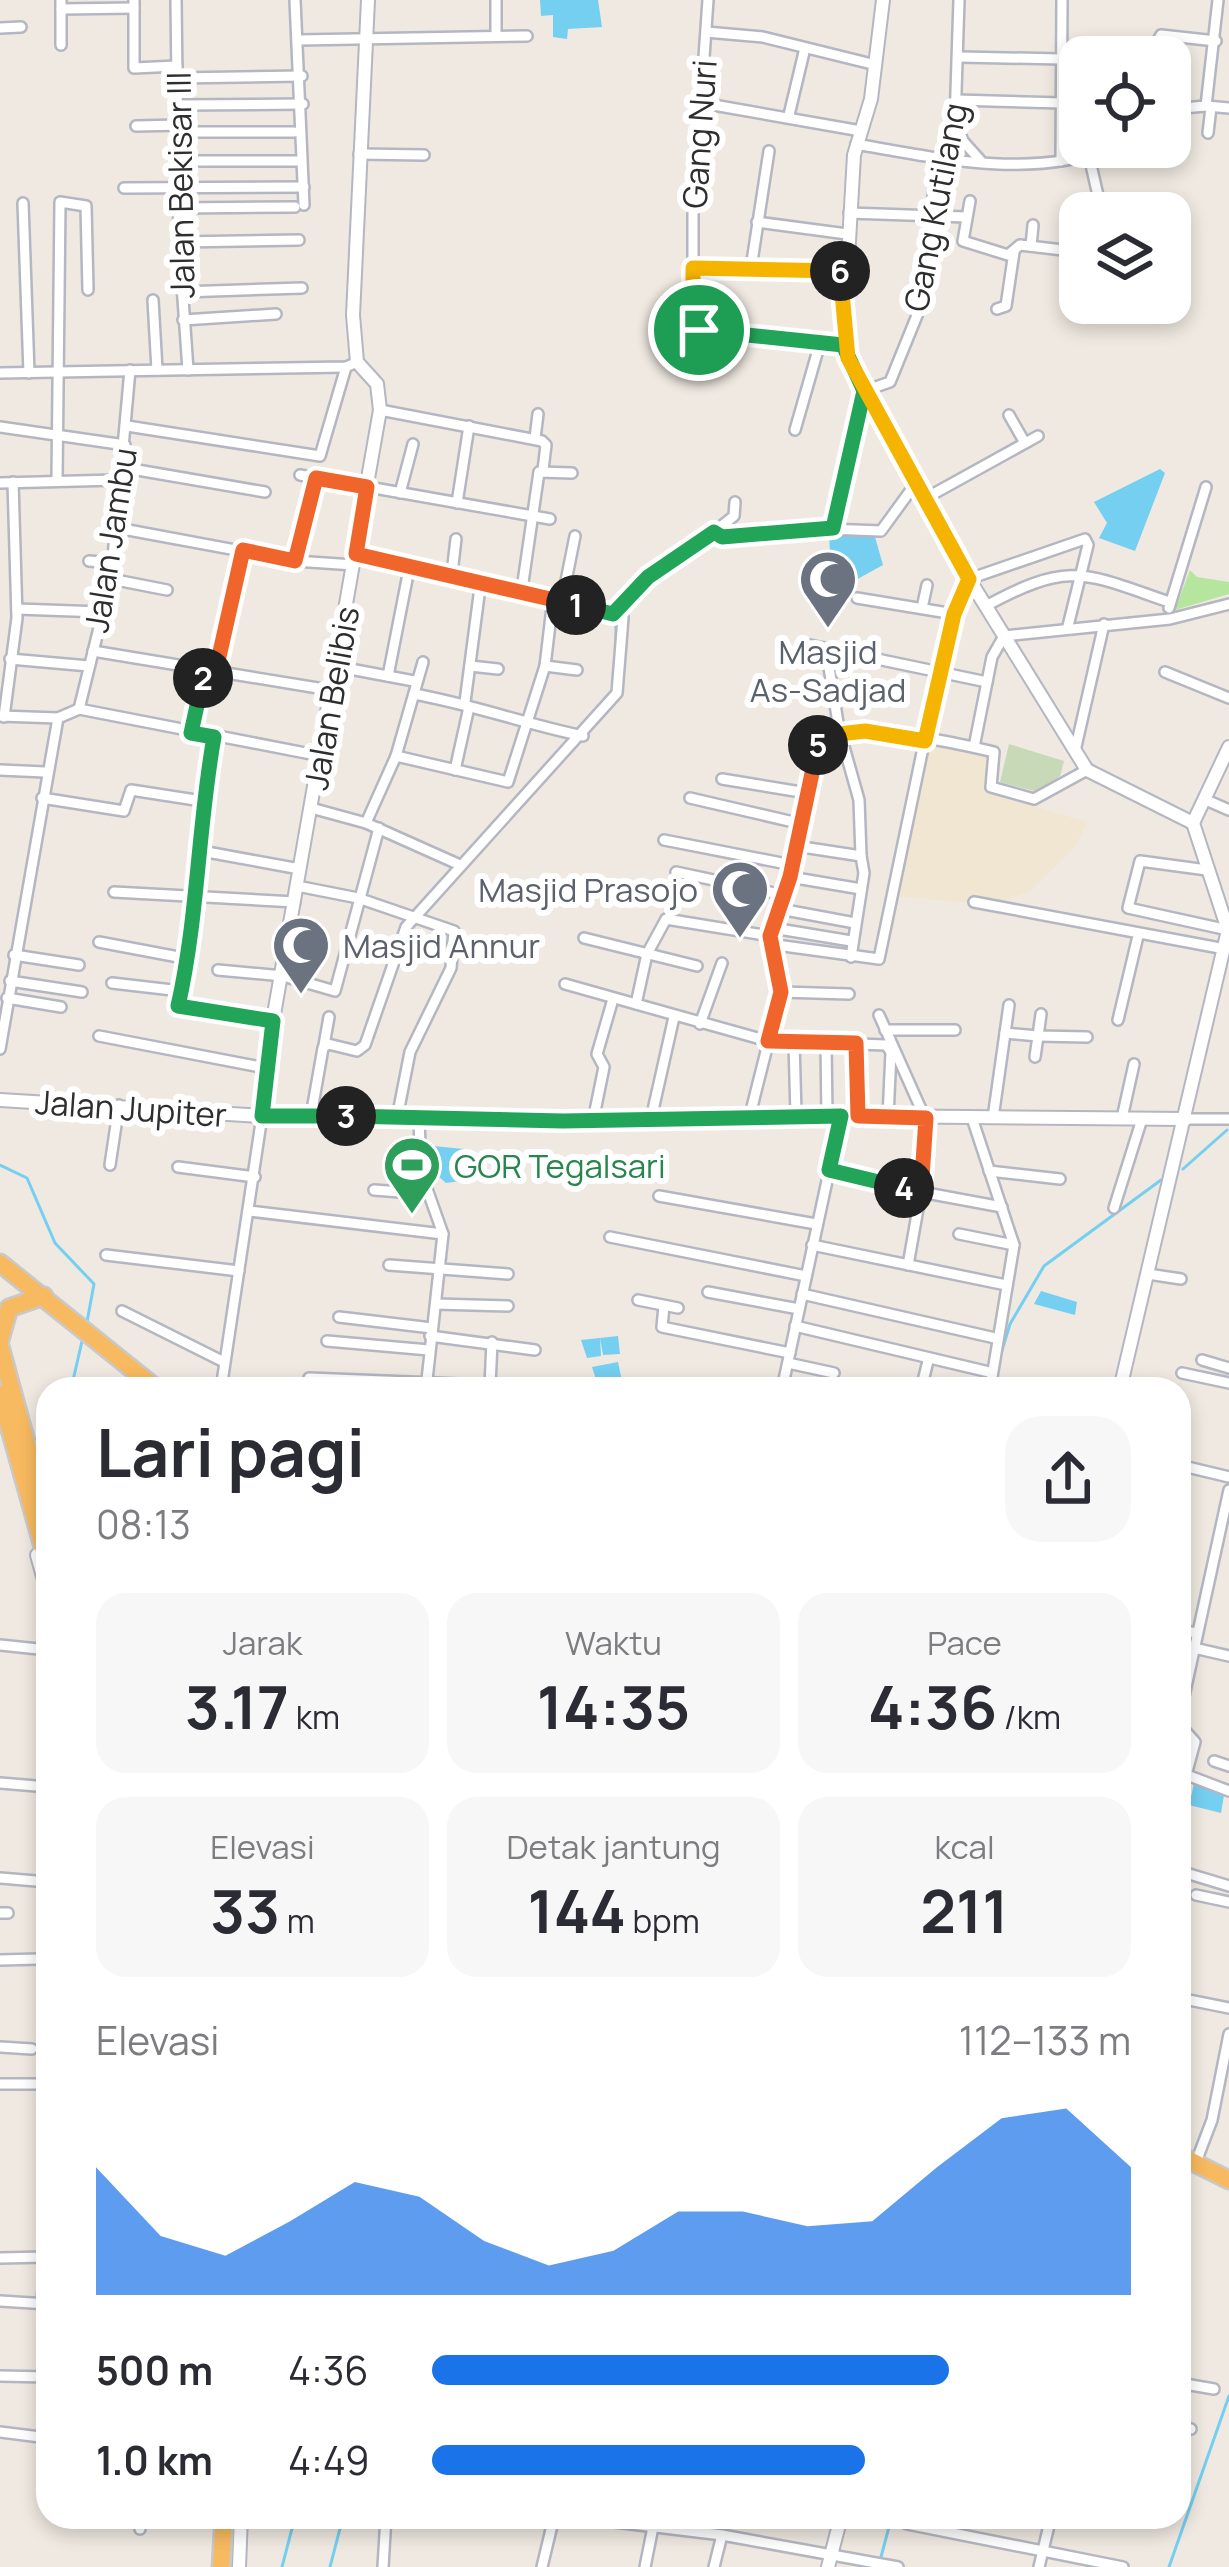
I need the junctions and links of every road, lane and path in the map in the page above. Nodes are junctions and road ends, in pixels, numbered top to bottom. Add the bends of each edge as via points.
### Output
1 (176, 0) edge
2 (295, 0) edge
3 (368, 0) edge
4 (496, 0) edge
5 (708, 0) edge
6 (884, 0) edge
7 (959, 0) edge
8 (1062, 0) edge
9 (1218, 0) edge
10 (61, 4) edge
11 (134, 4) edge
12 (22, 27) dead end
13 (0, 28) edge
14 (706, 32) junction
15 (496, 36) junction
16 (526, 36) dead end
17 (1061, 36) edge
18 (1159, 36) edge
19 (1221, 36) edge
20 (365, 39) junction
21 (299, 40) junction
22 (61, 45) dead end
23 (805, 48) junction
24 (960, 56) junction
25 (1059, 59) edge
26 (876, 65) junction
27 (1214, 69) junction
28 (1227, 71) edge
29 (177, 72) junction
30 (302, 76) junction
31 (956, 100) junction
32 (702, 103) junction
33 (1059, 103) edge
34 (302, 104) junction
35 (179, 105) junction
36 (1209, 107) junction
37 (1191, 108) edge
38 (1229, 108) edge
39 (790, 115) junction
40 (955, 122) junction
41 (136, 126) dead end
42 (180, 129) junction
43 (294, 132) dead end
44 (1208, 134) dead end
45 (859, 137) junction
46 (769, 151) dead end
47 (359, 154) junction
48 (424, 155) dead end
49 (938, 158) junction
50 (180, 160) junction
51 (980, 160) junction
52 (300, 161) dead end
53 (1059, 161) edge
54 (304, 187) junction
55 (124, 188) dead end
56 (179, 188) junction
57 (970, 201) dead end
58 (23, 202) dead end
59 (179, 208) junction
60 (849, 213) junction
61 (930, 217) junction
62 (966, 217) junction
63 (757, 221) junction
64 (1033, 225) dead end
65 (847, 234) junction
66 (299, 239) dead end
67 (179, 242) junction
68 (1031, 246) junction
69 (1059, 249) edge
70 (1014, 252) junction
71 (693, 268) junction
72 (751, 268) junction
73 (844, 272) junction
74 (302, 288) dead end
75 (88, 290) dead end
76 (182, 292) junction
77 (153, 300) dead end
78 (997, 309) dead end
79 (276, 314) dead end
80 (183, 320) junction
81 (820, 343) junction
82 (843, 345) junction
83 (352, 364) junction
84 (130, 370) junction
85 (158, 370) junction
86 (188, 370) junction
87 (62, 372) junction
88 (0, 373) edge
89 (29, 373) junction
90 (864, 391) junction
91 (380, 410) junction
92 (538, 414) dead end
93 (1009, 415) dead end
94 (128, 426) junction
95 (469, 426) junction
96 (0, 427) edge
97 (795, 430) dead end
98 (60, 436) junction
99 (1038, 436) dead end
100 (535, 438) junction
101 (1024, 443) junction
102 (413, 444) dead end
103 (125, 445) junction
104 (119, 467) junction
105 (543, 470) junction
106 (572, 473) dead end
107 (300, 475) dead end
108 (316, 478) junction
109 (57, 479) junction
110 (116, 480) junction
111 (13, 482) junction
112 (916, 482) junction
113 (0, 483) edge
114 (367, 487) junction
115 (1206, 487) dead end
116 (265, 492) dead end
117 (400, 493) junction
118 (926, 498) junction
119 (735, 502) dead end
120 (458, 503) junction
121 (533, 517) junction
122 (550, 519) dead end
123 (112, 527) junction
124 (833, 528) junction
125 (715, 533) junction
126 (575, 536) dead end
127 (456, 539) dead end
128 (243, 550) junction
129 (88, 560) dead end
130 (355, 560) junction
131 (295, 561) junction
132 (113, 563) junction
133 (410, 564) junction
134 (452, 572) junction
135 (1080, 572) junction
136 (111, 579) junction
137 (969, 579) junction
138 (481, 580) junction
139 (927, 585) dead end
140 (521, 589) junction
141 (167, 590) dead end
142 (856, 598) dead end
143 (557, 600) junction
144 (1169, 602) junction
145 (1229, 604) edge
146 (986, 606) junction
147 (922, 608) junction
148 (102, 612) junction
149 (17, 613) junction
150 (954, 614) junction
151 (616, 615) junction
152 (0, 616) edge
153 (1170, 619) junction
154 (1104, 624) junction
155 (1068, 626) junction
156 (1004, 636) junction
157 (810, 645) dead end
158 (826, 649) junction
159 (93, 650) junction
160 (10, 659) junction
161 (423, 662) dead end
162 (89, 666) junction
163 (334, 666) junction
164 (545, 666) junction
165 (470, 667) junction
166 (498, 669) dead end
167 (210, 670) junction
168 (577, 670) dead end
169 (939, 671) junction
170 (1165, 672) dead end
171 (388, 676) junction
172 (987, 682) junction
173 (414, 687) junction
174 (330, 689) junction
175 (1229, 698) edge
176 (467, 704) junction
177 (79, 709) junction
178 (2, 717) edge
179 (58, 718) junction
180 (529, 725) junction
181 (839, 730) junction
182 (191, 733) junction
183 (583, 736) junction
184 (214, 737) junction
185 (925, 741) junction
186 (974, 747) junction
187 (1229, 747) edge
188 (1075, 751) junction
189 (321, 756) junction
190 (396, 756) junction
191 (0, 770) edge
192 (455, 770) junction
193 (1088, 770) junction
194 (45, 772) junction
195 (722, 779) dead end
196 (508, 782) junction
197 (529, 793) junction
198 (808, 793) junction
199 (42, 798) junction
200 (690, 798) dead end
201 (1206, 800) junction
202 (202, 801) junction
203 (311, 808) junction
204 (1229, 810) edge
205 (366, 823) junction
206 (1193, 823) junction
207 (802, 824) junction
208 (379, 828) junction
209 (664, 840) dead end
210 (796, 846) junction
211 (196, 850) junction
212 (861, 856) junction
213 (460, 865) junction
214 (300, 869) junction
215 (1208, 870) junction
216 (791, 871) junction
217 (676, 872) dead end
218 (297, 886) junction
219 (861, 889) junction
220 (114, 892) dead end
221 (191, 894) junction
222 (784, 895) junction
223 (358, 898) junction
224 (296, 902) junction
225 (974, 902) dead end
226 (780, 909) junction
227 (1228, 914) edge
228 (416, 916) junction
229 (855, 923) junction
230 (1228, 930) edge
231 (771, 936) junction
232 (1138, 936) junction
233 (584, 938) dead end
234 (851, 941) junction
235 (98, 942) dead end
236 (1226, 949) junction
237 (647, 954) junction
238 (14, 955) junction
239 (850, 957) junction
240 (189, 959) junction
241 (722, 963) dead end
242 (79, 965) dead end
243 (697, 966) dead end
244 (218, 970) dead end
245 (283, 976) junction
246 (10, 981) junction
247 (112, 983) dead end
248 (565, 983) dead end
249 (181, 991) junction
250 (82, 992) dead end
251 (781, 992) junction
252 (849, 994) dead end
253 (7, 998) junction
254 (613, 999) junction
255 (636, 1004) junction
256 (1009, 1005) dead end
257 (61, 1007) dead end
258 (1041, 1014) dead end
259 (879, 1016) dead end
260 (328, 1017) dead end
261 (674, 1017) junction
262 (1118, 1020) dead end
263 (273, 1021) junction
264 (700, 1024) junction
265 (885, 1030) junction
266 (955, 1030) dead end
267 (1005, 1033) junction
268 (99, 1036) dead end
269 (1038, 1036) junction
270 (1087, 1037) dead end
271 (768, 1041) junction
272 (794, 1042) junction
273 (826, 1043) junction
274 (856, 1043) junction
275 (325, 1045) junction
276 (0, 1049) edge
277 (1035, 1057) dead end
278 (1134, 1064) dead end
279 (266, 1068) junction
280 (0, 1100) edge
281 (119, 1105) junction
282 (311, 1115) junction
283 (750, 1115) junction
284 (796, 1115) junction
285 (262, 1116) junction
286 (834, 1116) junction
287 (858, 1116) junction
288 (888, 1117) junction
289 (398, 1118) junction
290 (926, 1118) junction
291 (971, 1118) junction
292 (993, 1118) junction
293 (1122, 1118) junction
294 (419, 1119) junction
295 (651, 1119) junction
296 (1142, 1119) junction
297 (1186, 1119) junction
298 (1229, 1119) edge
299 (593, 1121) junction
300 (110, 1165) dead end
301 (178, 1167) dead end
302 (829, 1170) junction
303 (989, 1171) junction
304 (255, 1177) junction
305 (1060, 1179) dead end
306 (374, 1190) dead end
307 (921, 1192) junction
308 (427, 1194) junction
309 (659, 1196) dead end
310 (1002, 1207) junction
311 (1114, 1208) dead end
312 (249, 1211) junction
313 (816, 1224) junction
314 (442, 1234) junction
315 (959, 1234) dead end
316 (610, 1237) dead end
317 (812, 1245) junction
318 (1014, 1245) junction
319 (106, 1255) dead end
320 (0, 1264) edge
321 (389, 1265) dead end
322 (908, 1265) junction
323 (440, 1270) junction
324 (239, 1271) junction
325 (508, 1274) dead end
326 (1148, 1274) junction
327 (806, 1276) junction
328 (1181, 1279) dead end
329 (1006, 1285) junction
330 (708, 1292) dead end
331 (802, 1294) junction
332 (44, 1296) junction
333 (638, 1300) dead end
334 (436, 1304) junction
335 (508, 1306) dead end
336 (664, 1306) junction
337 (678, 1308) dead end
338 (799, 1309) junction
339 (122, 1311) dead end
340 (339, 1317) dead end
341 (795, 1326) junction
342 (431, 1332) junction
343 (995, 1338) junction
344 (327, 1341) dead end
345 (492, 1342) junction
346 (0, 1343) edge
347 (535, 1350) dead end
348 (429, 1351) junction
349 (789, 1358) junction
350 (1202, 1360) dead end
351 (224, 1361) junction
352 (928, 1361) junction
353 (1229, 1368) edge
354 (988, 1372) junction
355 (834, 1373) dead end
356 (1182, 1373) dead end
357 (143, 1377) edge
358 (222, 1377) edge
359 (427, 1377) edge
360 (490, 1377) edge
361 (784, 1377) edge
362 (924, 1377) edge
363 (989, 1377) edge
364 (1123, 1377) edge
365 (1229, 1383) edge
366 (4, 1386) edge
367 (0, 1417) edge
368 (36, 1448) edge
369 (1191, 1468) edge
370 (1229, 1477) edge
371 (36, 1485) edge
372 (1229, 1490) edge
373 (36, 1516) edge
374 (36, 1550) edge
375 (1191, 1633) edge
376 (1197, 1634) junction
377 (0, 1646) edge
378 (1194, 1648) junction
379 (36, 1649) edge
380 (1229, 1656) edge
381 (1191, 1663) edge
382 (1214, 1761) dead end
383 (1229, 1766) edge
384 (1191, 1776) edge
385 (0, 1783) edge
386 (36, 1785) edge
387 (1229, 1791) edge
388 (1191, 1875) edge
389 (0, 1878) edge
390 (36, 1881) edge
391 (1229, 1886) edge
392 (1196, 1895) dead end
393 (1229, 1902) edge
394 (36, 1959) edge
395 (0, 1960) edge
396 (1191, 2001) edge
397 (1229, 2008) edge
398 (1229, 2034) edge
399 (0, 2047) edge
400 (32, 2049) dead end
401 (1227, 2055) edge
402 (0, 2084) edge
403 (36, 2084) edge
404 (1212, 2120) junction
405 (1229, 2123) edge
406 (1191, 2154) edge
407 (1191, 2162) edge
408 (1229, 2180) edge
409 (36, 2257) edge
410 (0, 2258) edge
411 (0, 2301) edge
412 (36, 2303) edge
413 (0, 2376) edge
414 (36, 2377) edge
415 (1191, 2385) edge
416 (1214, 2390) dead end
417 (0, 2432) edge
418 (36, 2436) edge
419 (228, 2529) edge
420 (385, 2529) edge
421 (551, 2529) edge
422 (653, 2529) edge
423 (691, 2529) edge
424 (838, 2529) edge
425 (932, 2529) edge
426 (1048, 2529) edge
427 (722, 2535) junction
428 (1042, 2551) junction
429 (830, 2560) edge
430 (226, 2567) edge
431 (383, 2567) edge
432 (542, 2567) edge
433 (645, 2567) edge
434 (714, 2567) edge
435 (898, 2567) edge
436 (1039, 2567) edge
437 (1124, 2567) edge

1 - 29 street, Jalan Bekisar III
2 - 21 street
3 - 20 street
4 - 15 street
5 - 14 street, Gang Nuri
6 - 26 street
7 - 24 street, Gang Kutilang
8 - 17 street
9 - 19 street
10 - 11 street
10 - 22 street
11 - 29 street via 134,68
12 - 13 street
14 - 23 street
14 - 32 street, Gang Nuri
15 - 16 street
15 - 20 street
18 - 19 street
19 - 27 street
20 - 21 street
20 - 47 street
21 - 30 street
23 - 26 street
23 - 39 street
24 - 25 street
24 - 31 street, Gang Kutilang
26 - 45 street
27 - 28 street
27 - 36 street
29 - 30 street
29 - 35 street, Jalan Bekisar III
30 - 34 street
31 - 33 street
31 - 40 street, Gang Kutilang
32 - 39 street
32 - 71 street, Gang Nuri
34 - 35 street
34 - 54 street
35 - 42 street, Jalan Bekisar III
36 - 37 street
36 - 38 street
36 - 44 street
39 - 45 street
40 - 49 street, Gang Kutilang
40 - 51 street
41 - 42 street
42 - 43 street
42 - 50 street, Jalan Bekisar III
45 - 49 street
45 - 60 street
46 - 63 street
47 - 48 street
47 - 83 street
49 - 51 street
49 - 61 street, Gang Kutilang
50 - 52 street
50 - 56 street, Jalan Bekisar III
51 - 53 street
54 - 56 street
54 - 59 street via 299,206
55 - 56 street
56 - 59 street, Jalan Bekisar III
57 - 62 street
58 - 89 street
59 - 67 street, Jalan Bekisar III
60 - 61 street
60 - 65 street
61 - 62 street
61 - 90 street, Gang Kutilang via 918,314 890,382
62 - 70 street via 963,241
63 - 65 street
63 - 72 street
64 - 68 street
65 - 73 street
66 - 67 street
67 - 76 street, Jalan Bekisar III
68 - 69 street
68 - 70 street
70 - 78 street via 1006,306
71 - 72 street
71 - 81 street, Gang Nuri via 699,330
72 - 73 street
73 - 82 street
74 - 76 street
75 - 87 street via 86,206 61,202
76 - 80 street, Jalan Bekisar III
77 - 85 street
79 - 80 street
80 - 86 street, Jalan Bekisar III
81 - 82 street
81 - 97 street
82 - 90 street
83 - 86 street
83 - 91 street via 376,385
83 - 94 street via 317,457
84 - 85 street
84 - 87 street
84 - 94 street, Jalan Jambu
85 - 86 street
87 - 89 street
87 - 98 street
88 - 89 street
90 - 112 street
90 - 124 street
91 - 95 street
91 - 114 street, Jalan Belibis
92 - 100 street
93 - 101 street
94 - 103 street, Jalan Jambu
95 - 100 street
95 - 120 street
96 - 98 street
98 - 103 street
98 - 109 street
99 - 101 street
100 - 105 street via 546,445
101 - 118 street
102 - 117 street
103 - 104 street, Jalan Jambu
104 - 110 street, Jalan Jambu
104 - 116 street
105 - 106 street
105 - 121 street
107 - 108 street
108 - 114 street
108 - 131 street
109 - 110 street
109 - 111 street
110 - 123 street, Jalan Jambu
111 - 113 street
111 - 149 street
112 - 118 street
112 - 124 street via 881,531
114 - 117 street
114 - 130 street, Jalan Belibis
115 - 144 street
117 - 120 street
118 - 137 street
119 - 125 street via 734,516
120 - 121 street
121 - 122 street
121 - 140 street
123 - 128 street
123 - 132 street, Jalan Jambu
124 - 125 street
125 - 151 street via 648,577
126 - 143 street
127 - 134 street
128 - 131 street
128 - 167 street
129 - 132 street
130 - 131 street
130 - 133 street
130 - 163 street, Jalan Belibis
132 - 136 street, Jalan Jambu
133 - 134 street
133 - 171 street
134 - 138 street
135 - 137 street via 1085,539
135 - 144 street
135 - 146 street
135 - 155 street
136 - 141 street
136 - 148 street, Jalan Jambu
137 - 146 street
137 - 150 street
138 - 140 street
138 - 165 street
139 - 147 street
140 - 143 street
142 - 147 street
143 - 151 street
143 - 164 street
144 - 153 street
145 - 153 street
146 - 156 street
147 - 150 street
148 - 149 street
148 - 159 street, Jalan Jambu
149 - 152 street
149 - 160 street
150 - 169 street
151 - 183 street via 620,688
153 - 154 street
154 - 155 street
154 - 188 street
155 - 156 street
156 - 172 street
156 - 188 street
157 - 158 street
158 - 169 street
158 - 181 street
159 - 162 street, Jalan Jambu
159 - 167 street
160 - 162 street
160 - 178 street
161 - 173 street
162 - 177 street, Jalan Jambu
163 - 171 street
163 - 174 street, Jalan Belibis
164 - 168 street
164 - 180 street
165 - 166 street
165 - 176 street
167 - 174 street
167 - 182 street
169 - 172 street
169 - 185 street
170 - 175 street
171 - 173 street
172 - 186 street
173 - 176 street
173 - 190 street
174 - 189 street, Jalan Belibis
176 - 180 street
176 - 192 street
177 - 179 street
177 - 182 street
178 - 179 street
179 - 194 street
180 - 183 street
180 - 196 street
181 - 185 street
181 - 198 street via 819,742
181 - 212 street via 859,800
182 - 184 street
183 - 197 street
184 - 189 street
184 - 202 street
185 - 186 street
185 - 239 street via 879,959
186 - 193 street via 996,753 991,788 1034,799
187 - 201 street
188 - 193 street
189 - 203 street, Jalan Belibis
190 - 192 street
190 - 205 street
191 - 194 street
192 - 196 street
193 - 206 street
194 - 199 street
195 - 198 street
196 - 197 street
197 - 213 street
198 - 207 street
199 - 202 street via 124,812 131,790
199 - 238 street
200 - 207 street
201 - 204 street
201 - 206 street
202 - 211 street
203 - 205 street
203 - 214 street, Jalan Belibis
205 - 208 street
206 - 215 street
207 - 210 street
208 - 213 street
208 - 223 street
209 - 216 street
210 - 212 street
210 - 216 street
211 - 214 street
211 - 221 street
212 - 219 street
213 - 228 street
214 - 218 street, Jalan Belibis
215 - 227 street
215 - 230 street via 1140,861 1128,908
216 - 219 street
216 - 222 street
217 - 222 street
218 - 223 street
218 - 224 street, Jalan Belibis
219 - 229 street
220 - 221 street
221 - 224 street
221 - 240 street
222 - 226 street
223 - 228 street
223 - 245 street via 335,991
224 - 245 street, Jalan Belibis
225 - 232 street
226 - 229 street
226 - 231 street
227 - 230 street
228 - 275 street via 365,1046
228 - 289 street via 456,939 451,968 410,1052
229 - 234 street
230 - 236 street
231 - 234 street
231 - 237 street via 672,918
231 - 239 street
231 - 251 street
232 - 236 street
232 - 262 street
233 - 237 street
234 - 239 street
235 - 240 street
236 - 297 street
237 - 243 street
237 - 255 street
238 - 242 street
238 - 246 street
240 - 249 street
241 - 264 street
244 - 245 street
245 - 263 street, Jalan Belibis
246 - 250 street
246 - 253 street
247 - 249 street
248 - 254 street
249 - 263 street via 178,1006
251 - 252 street
251 - 271 street
253 - 257 street
253 - 276 street
254 - 255 street
254 - 299 street via 597,1054 604,1067
255 - 261 street
256 - 267 street
258 - 269 street
259 - 265 street
260 - 275 street
261 - 264 street
261 - 295 street
263 - 279 street, Jalan Belibis
264 - 271 street
265 - 266 street
265 - 290 street
267 - 269 street
267 - 292 street
268 - 279 street
269 - 270 street
269 - 277 street
271 - 272 street
271 - 283 street
272 - 273 street
272 - 284 street
273 - 274 street
273 - 286 street
274 - 287 street
274 - 288 street via 890,1048
275 - 282 street
278 - 293 street
279 - 285 street, Jalan Belibis
280 - 281 street, Jalan Jupiter
281 - 285 street, Jalan Jupiter
281 - 300 street
282 - 285 street, Jalan Jupiter
282 - 289 street, Jalan Jupiter
283 - 284 street, Jalan Jupiter
283 - 295 street, Jalan Jupiter
284 - 286 street, Jalan Jupiter
285 - 304 street
286 - 287 street, Jalan Jupiter
286 - 302 street
287 - 288 street, Jalan Jupiter
288 - 290 street, Jalan Jupiter
289 - 294 street, Jalan Jupiter
290 - 291 street, Jalan Jupiter
290 - 307 street
291 - 292 street, Jalan Jupiter
291 - 303 street
292 - 293 street, Jalan Jupiter
293 - 296 street, Jalan Jupiter
294 - 299 street, Jalan Jupiter
294 - 308 street
295 - 299 street, Jalan Jupiter
296 - 297 street, Jalan Jupiter
296 - 311 street
297 - 298 street
297 - 326 street
301 - 304 street
302 - 307 street
302 - 313 street
303 - 305 street
303 - 310 street
304 - 312 street
306 - 308 street
307 - 310 street
307 - 322 street
308 - 314 street
309 - 313 street
310 - 318 street
312 - 314 street
312 - 324 street
313 - 317 street
314 - 323 street
315 - 318 street
316 - 327 street
317 - 322 street
317 - 327 street
318 - 329 street
319 - 324 street
320 - 332 highway
321 - 323 street
322 - 329 street
323 - 325 street
323 - 334 street
324 - 351 street
326 - 328 street
326 - 364 street
327 - 331 street
329 - 343 street
330 - 338 street
331 - 338 street
331 - 343 street
332 - 346 highway via 12,1305
332 - 357 highway
333 - 336 street
334 - 335 street
334 - 342 street
336 - 337 street
336 - 349 street via 662,1328
338 - 341 street
339 - 351 street
340 - 342 street
341 - 349 street
341 - 352 street
342 - 345 street
342 - 348 street
343 - 354 street
344 - 348 street
345 - 347 street
345 - 360 street
346 - 366 highway
348 - 359 street
349 - 355 street
349 - 361 street
350 - 353 street
351 - 358 street
352 - 354 street
352 - 362 street
354 - 363 street
356 - 365 street
366 - 368 street via 20,1390
366 - 371 highway
366 - 373 highway
367 - 374 street
369 - 370 street
372 - 376 street
375 - 376 street
376 - 378 street
377 - 379 street
378 - 380 street
378 - 381 street
382 - 383 street
384 - 387 street
385 - 386 street
388 - 391 street
389 - 390 street
392 - 393 street
394 - 395 street
396 - 397 street
398 - 401 street
399 - 400 street
401 - 404 street
402 - 403 street
404 - 405 street
404 - 406 street
407 - 408 highway
409 - 410 street
411 - 412 street
413 - 414 street
415 - 416 street
417 - 418 street
419 - 430 highway
420 - 431 street
421 - 432 street
422 - 433 street
423 - 427 street
424 - 429 street
425 - 428 street
426 - 428 street
427 - 429 street
427 - 434 street
428 - 436 street
428 - 437 street
429 - 435 street

